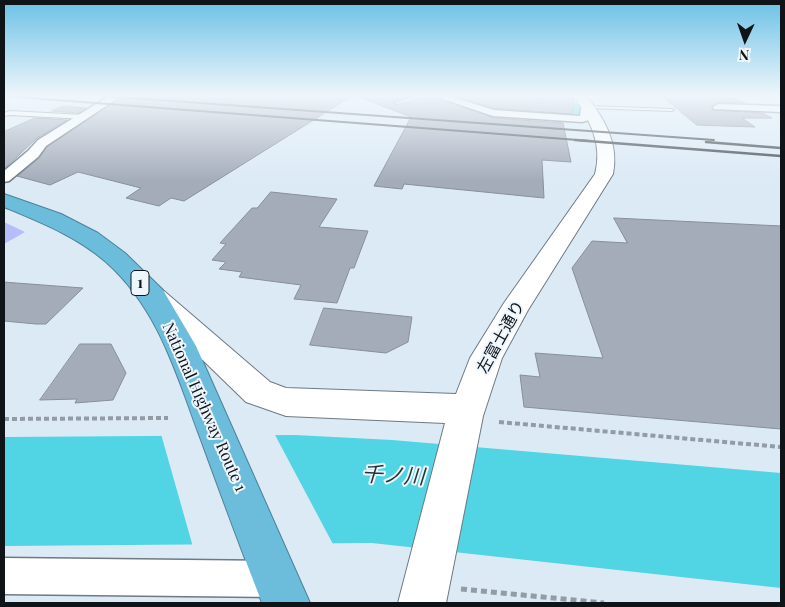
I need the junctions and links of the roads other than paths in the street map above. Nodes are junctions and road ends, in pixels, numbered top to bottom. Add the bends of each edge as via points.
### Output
1 (72, 124) edge
2 (596, 124) edge
3 (4, 178) edge
4 (4, 200) edge
5 (153, 296) junction
6 (477, 416) junction
7 (4, 576) edge
8 (278, 582) edge
9 (425, 587) edge

1 - 3 street via 42,143 34,154
2 - 6 street, 左富士通り via 608,149 604,174 486,358
4 - 5 highway, National Highway Route 1 / 1 via 90,238 116,258
5 - 6 street via 258,392 286,402
5 - 8 highway, National Highway Route 1 / 1 via 181,346
6 - 9 street, 左富士通り
7 - 8 street

